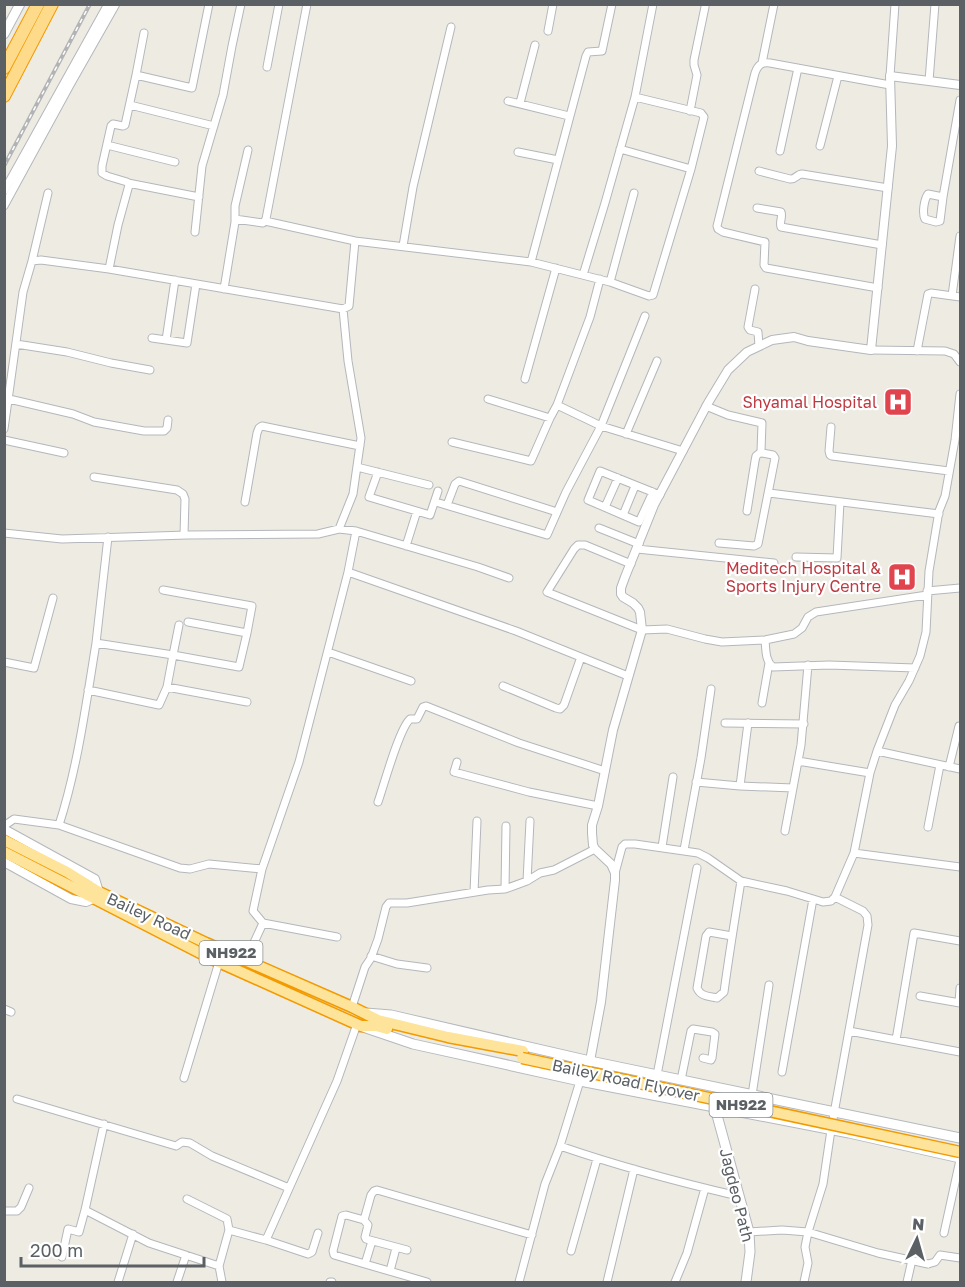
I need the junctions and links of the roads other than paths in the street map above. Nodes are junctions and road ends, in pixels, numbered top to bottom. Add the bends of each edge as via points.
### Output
1 (20, 4) edge
2 (38, 4) edge
3 (52, 4) edge
4 (108, 4) edge
5 (116, 4) edge
6 (209, 4) edge
7 (241, 4) edge
8 (279, 4) edge
9 (307, 4) edge
10 (553, 4) edge
11 (612, 4) edge
12 (653, 4) edge
13 (774, 4) edge
14 (895, 4) edge
15 (935, 4) edge
16 (705, 7) dead end
17 (451, 27) dead end
18 (548, 31) dead end
19 (144, 33) dead end
20 (4, 34) edge
21 (535, 45) dead end
22 (762, 63) junction
23 (267, 67) dead end
24 (4, 68) edge
25 (798, 68) junction
26 (136, 75) junction
27 (838, 76) junction
28 (890, 81) junction
29 (929, 81) junction
30 (960, 85) edge
31 (4, 96) edge
32 (635, 98) junction
33 (508, 100) dead end
34 (960, 100) edge
35 (520, 104) junction
36 (130, 105) junction
37 (690, 111) junction
38 (569, 116) junction
39 (214, 126) junction
40 (107, 145) junction
41 (820, 146) dead end
42 (620, 149) junction
43 (248, 150) dead end
44 (780, 151) dead end
45 (518, 152) dead end
46 (558, 160) junction
47 (175, 162) dead end
48 (691, 169) junction
49 (759, 171) dead end
50 (128, 183) junction
51 (888, 188) junction
52 (4, 191) edge
53 (48, 193) dead end
54 (634, 193) dead end
55 (199, 197) junction
56 (943, 197) dead end
57 (4, 206) edge
58 (757, 208) dead end
59 (235, 219) junction
60 (265, 221) junction
61 (195, 232) dead end
62 (960, 236) edge
63 (355, 241) junction
64 (882, 244) junction
65 (403, 246) junction
66 (32, 261) junction
67 (531, 262) junction
68 (556, 268) junction
69 (110, 269) junction
70 (583, 274) junction
71 (600, 279) junction
72 (175, 280) junction
73 (610, 282) junction
74 (196, 284) junction
75 (878, 288) junction
76 (224, 289) junction
77 (755, 289) dead end
78 (956, 296) edge
79 (342, 309) junction
80 (645, 315) dead end
81 (152, 338) dead end
82 (166, 340) junction
83 (16, 344) junction
84 (759, 346) junction
85 (871, 351) junction
86 (917, 351) junction
87 (657, 361) dead end
88 (960, 362) edge
89 (150, 370) dead end
90 (525, 379) dead end
91 (960, 394) edge
92 (9, 399) junction
93 (488, 399) dead end
94 (558, 405) junction
95 (706, 406) junction
96 (550, 418) junction
97 (168, 420) dead end
98 (601, 426) junction
99 (831, 427) dead end
100 (4, 429) edge
101 (626, 434) junction
102 (4, 440) edge
103 (452, 442) dead end
104 (360, 446) junction
105 (683, 451) junction
106 (761, 452) junction
107 (64, 453) dead end
108 (357, 467) junction
109 (949, 471) junction
110 (378, 472) junction
111 (94, 477) dead end
112 (618, 478) junction
113 (429, 485) dead end
114 (635, 486) junction
115 (438, 491) dead end
116 (769, 493) junction
117 (656, 494) junction
118 (245, 502) dead end
119 (840, 502) junction
120 (605, 507) junction
121 (417, 511) junction
122 (747, 511) dead end
123 (557, 512) junction
124 (939, 514) junction
125 (623, 515) junction
126 (599, 528) dead end
127 (339, 529) junction
128 (356, 531) junction
129 (4, 532) edge
130 (184, 535) junction
131 (108, 537) junction
132 (718, 543) dead end
133 (406, 546) junction
134 (638, 547) junction
135 (796, 557) dead end
136 (774, 563) dead end
137 (630, 564) junction
138 (348, 572) junction
139 (509, 578) dead end
140 (960, 588) edge
141 (163, 590) dead end
142 (927, 593) junction
143 (53, 597) dead end
144 (188, 622) dead end
145 (179, 625) dead end
146 (642, 630) junction
147 (247, 633) junction
148 (765, 640) junction
149 (96, 643) junction
150 (328, 652) junction
151 (173, 655) junction
152 (580, 657) junction
153 (4, 662) edge
154 (769, 663) junction
155 (808, 665) junction
156 (908, 668) junction
157 (628, 676) junction
158 (411, 681) dead end
159 (503, 686) dead end
160 (167, 687) junction
161 (711, 689) dead end
162 (88, 690) junction
163 (247, 702) dead end
164 (762, 703) dead end
165 (725, 723) dead end
166 (748, 723) junction
167 (804, 724) junction
168 (960, 726) edge
169 (878, 751) junction
170 (798, 761) junction
171 (457, 762) dead end
172 (940, 765) junction
173 (949, 767) junction
174 (960, 769) edge
175 (605, 771) junction
176 (870, 773) junction
177 (673, 777) dead end
178 (696, 782) junction
179 (740, 786) junction
180 (793, 788) junction
181 (378, 802) dead end
182 (598, 806) junction
183 (477, 821) dead end
184 (530, 821) dead end
185 (58, 825) junction
186 (506, 826) dead end
187 (4, 827) edge
188 (928, 827) dead end
189 (785, 831) dead end
190 (4, 840) edge
191 (662, 847) junction
192 (595, 849) junction
193 (684, 850) junction
194 (4, 852) edge
195 (854, 853) junction
196 (4, 862) edge
197 (960, 867) edge
198 (697, 868) dead end
199 (262, 869) junction
200 (615, 873) junction
201 (527, 881) junction
202 (741, 881) junction
203 (506, 889) junction
204 (474, 892) junction
205 (97, 895) junction
206 (835, 897) junction
207 (813, 899) junction
208 (263, 923) junction
209 (732, 936) junction
210 (337, 937) dead end
211 (960, 941) edge
212 (371, 956) junction
213 (246, 960) junction
214 (219, 962) junction
215 (427, 968) dead end
216 (769, 985) dead end
217 (960, 988) edge
218 (920, 996) dead end
219 (959, 1003) edge
220 (352, 1006) junction
221 (364, 1012) junction
222 (359, 1025) junction
223 (849, 1031) junction
224 (896, 1040) junction
225 (960, 1052) edge
226 (522, 1054) junction
227 (703, 1058) dead end
228 (590, 1061) junction
229 (782, 1072) dead end
230 (657, 1075) junction
231 (184, 1078) dead end
232 (580, 1081) junction
233 (686, 1081) junction
234 (733, 1091) junction
235 (752, 1095) junction
236 (16, 1099) dead end
237 (686, 1102) junction
238 (715, 1108) junction
239 (729, 1111) junction
240 (835, 1112) junction
241 (104, 1124) junction
242 (831, 1130) junction
243 (960, 1138) edge
244 (960, 1145) edge
245 (560, 1146) junction
246 (960, 1152) edge
247 (597, 1159) junction
248 (960, 1159) edge
249 (634, 1169) junction
250 (28, 1188) dead end
251 (290, 1188) junction
252 (705, 1188) junction
253 (738, 1196) junction
254 (188, 1199) dead end
255 (85, 1210) junction
256 (4, 1211) edge
257 (364, 1220) junction
258 (229, 1230) junction
259 (749, 1232) junction
260 (808, 1232) junction
261 (318, 1233) dead end
262 (944, 1233) dead end
263 (133, 1234) junction
264 (532, 1235) junction
265 (266, 1240) junction
266 (372, 1241) junction
267 (396, 1248) junction
268 (406, 1250) dead end
269 (571, 1251) dead end
270 (186, 1255) junction
271 (62, 1257) dead end
272 (960, 1258) edge
273 (912, 1260) junction
274 (366, 1264) junction
275 (219, 1266) junction
276 (390, 1271) junction
277 (118, 1282) edge
278 (177, 1282) edge
279 (222, 1282) edge
280 (427, 1282) edge
281 (519, 1282) edge
282 (607, 1282) edge
283 (675, 1282) edge
284 (746, 1282) edge
285 (804, 1282) edge
286 (907, 1282) edge

1 - 20 main road
2 - 24 highway
3 - 31 highway
4 - 52 street
5 - 57 street
6 - 26 street via 192,88
7 - 39 street
8 - 23 street
9 - 60 street
10 - 18 street
11 - 38 street via 602,50 586,54
12 - 32 street
13 - 22 street
14 - 28 street
15 - 29 street
16 - 37 street via 693,62 698,75
17 - 65 street
19 - 26 street
21 - 35 street
22 - 25 street
22 - 75 street via 755,73 718,229 765,242 766,268
25 - 27 street
25 - 44 street
26 - 36 street
27 - 28 street
27 - 41 street
28 - 29 street
28 - 51 street via 892,146
29 - 30 street
32 - 37 street
32 - 42 street
33 - 35 street
34 - 56 street
35 - 38 street
36 - 39 street
36 - 40 street via 124,126 111,125
37 - 48 street via 704,117
38 - 46 street
39 - 55 street via 202,166
40 - 47 street
40 - 50 street via 102,172
42 - 48 street
42 - 70 street
43 - 59 street
45 - 46 street
46 - 67 street
48 - 73 street via 653,295
49 - 51 street via 790,179 802,174
50 - 55 street
50 - 69 street
51 - 64 street
53 - 66 street
54 - 73 street
55 - 61 street
58 - 64 street via 781,212 781,227
59 - 60 street
59 - 76 street
60 - 63 street
62 - 78 street
63 - 65 street
63 - 79 street via 349,306
64 - 75 street
65 - 67 street
66 - 69 street
66 - 83 street
67 - 68 street
68 - 70 street
68 - 90 street
69 - 72 street
70 - 71 street
71 - 73 street
71 - 94 street
72 - 74 street
72 - 82 street
74 - 76 street
74 - 82 street via 187,343
75 - 85 street
76 - 79 street
77 - 84 street via 748,327 759,334
78 - 86 street via 928,294
79 - 104 street via 362,438
80 - 98 street
81 - 82 street
83 - 89 street
83 - 92 street
84 - 85 street via 794,337
84 - 95 street via 728,370
85 - 86 street
86 - 88 street via 945,351
87 - 101 street
91 - 109 street
92 - 97 street via 144,431 164,431
92 - 100 street
93 - 96 street
94 - 96 street
94 - 98 street
95 - 105 street
95 - 106 street via 762,423
96 - 103 street via 531,461
98 - 101 street
98 - 123 street
99 - 109 street via 831,456
101 - 105 street
102 - 107 street
104 - 108 street
104 - 118 street via 262,426 257,433
105 - 117 street
106 - 116 street via 775,458
106 - 122 street via 756,456
108 - 110 street
108 - 127 street via 353,494
109 - 124 street
110 - 113 street
110 - 121 street via 369,497
111 - 130 street via 182,492
112 - 114 street
112 - 120 street
112 - 120 street via 600,471 588,500
114 - 117 street
114 - 125 street
115 - 121 street via 430,515
116 - 119 street
116 - 132 street via 758,545
117 - 125 street via 639,522
117 - 134 street
119 - 124 street
119 - 135 street via 837,558
120 - 125 street
121 - 133 street
123 - 123 street via 547,535 443,504 459,481
124 - 142 street
126 - 134 street
127 - 128 street
127 - 130 street via 318,534
128 - 133 street
128 - 138 street
129 - 131 street via 62,539
130 - 131 street
131 - 149 street
133 - 139 street
134 - 136 street
134 - 137 street
137 - 146 street via 620,592 640,612
137 - 146 street via 578,545 547,592
138 - 150 street
138 - 152 street
140 - 142 street
141 - 147 street via 252,606
142 - 148 street via 816,612 798,632
142 - 156 street via 926,632 920,656
143 - 153 street via 34,668
144 - 147 street
145 - 151 street
146 - 148 street via 667,629 715,641
146 - 157 street
147 - 151 street via 239,667
148 - 154 street
149 - 151 street
149 - 162 street
150 - 158 street
150 - 199 street via 299,762
151 - 160 street
152 - 157 street
152 - 159 street via 560,708
154 - 155 street via 777,667
154 - 164 street
155 - 156 street
155 - 167 street
156 - 169 street via 909,681 895,705
157 - 175 street
160 - 162 street via 159,705
160 - 163 street
161 - 178 street
162 - 185 street via 68,797
165 - 166 street
166 - 167 street
166 - 179 street
167 - 170 street
168 - 173 street
169 - 172 street
169 - 176 street
170 - 176 street
170 - 180 street
171 - 182 street via 454,772
172 - 173 street
172 - 188 street
173 - 174 street
175 - 181 street via 424,706 417,719 407,721
175 - 182 street
176 - 195 street
177 - 191 street
178 - 179 street
178 - 193 street
179 - 180 street
180 - 189 street
182 - 192 street via 592,825
183 - 204 street
184 - 201 street
185 - 187 street via 14,819
185 - 199 street via 180,868 209,864
186 - 203 street
187 - 205 street via 95,879
190 - 205 highway, Bailey Road / NH922 via 67,872
191 - 193 street
191 - 200 street via 625,844
192 - 200 street
192 - 201 street
193 - 202 street via 708,858
194 - 205 highway, NH922
195 - 197 street
195 - 206 street
196 - 205 street via 71,899 86,902
198 - 230 street
199 - 208 street via 253,911
200 - 228 street via 601,1002
201 - 203 street
202 - 207 street
202 - 209 street
203 - 204 street
204 - 212 street via 389,903
205 - 213 highway, Bailey Road / NH922
205 - 214 highway, NH922
206 - 207 street via 823,902
206 - 223 street via 863,911 868,925
207 - 229 street
208 - 210 street
208 - 213 street
209 - 209 street via 724,992 717,998 699,993 706,936 709,932
211 - 224 street via 914,933
212 - 215 street
212 - 220 street
213 - 220 highway, Bailey Road / NH922
214 - 222 highway, NH922
214 - 231 street
216 - 235 street
217 - 219 street
218 - 219 street
220 - 221 highway, Bailey Road / NH922
221 - 226 highway, Bailey Road Flyover / NH922 via 378,1020
221 - 228 main road
222 - 226 highway, Bailey Road Flyover / NH922
222 - 232 main road via 412,1044
222 - 251 street
223 - 224 street
223 - 240 street
224 - 225 street
226 - 244 highway, Bailey Road Flyover / NH922
226 - 246 highway, Bailey Road Flyover / NH922, bridge
227 - 233 street via 712,1058 715,1034 693,1029
228 - 230 main road
228 - 232 street
230 - 233 main road
232 - 237 main road
232 - 245 street
233 - 234 main road
233 - 237 main road
234 - 235 main road
234 - 239 main road
235 - 240 main road
236 - 241 street
237 - 238 main road
238 - 239 main road
238 - 253 main road, Jagdeo Path
239 - 242 main road
240 - 242 street
240 - 243 main road
241 - 251 street via 176,1146 190,1143
241 - 255 street
242 - 248 main road
242 - 260 street via 823,1184
245 - 247 street
245 - 264 street
247 - 249 street
247 - 269 street
248 - 262 street
249 - 252 street
249 - 282 street
250 - 256 street via 17,1211
251 - 265 street
252 - 253 street
252 - 283 street
253 - 259 main road, Jagdeo Path
254 - 258 street via 227,1219
255 - 263 street
255 - 271 street via 80,1232 68,1228
257 - 264 street via 371,1195 377,1190
257 - 266 street via 368,1225 365,1237
257 - 274 street via 342,1216 333,1251
258 - 265 street
258 - 275 street
259 - 260 street
259 - 284 main road, Jagdeo Path
260 - 273 street
260 - 285 street
261 - 265 street via 310,1254
263 - 270 street
263 - 277 street
264 - 281 street
266 - 267 street
266 - 274 street
267 - 268 street
267 - 276 street
270 - 275 street
270 - 278 street
272 - 273 street via 940,1255 932,1264
273 - 286 street
274 - 276 street
275 - 279 street
276 - 280 street

